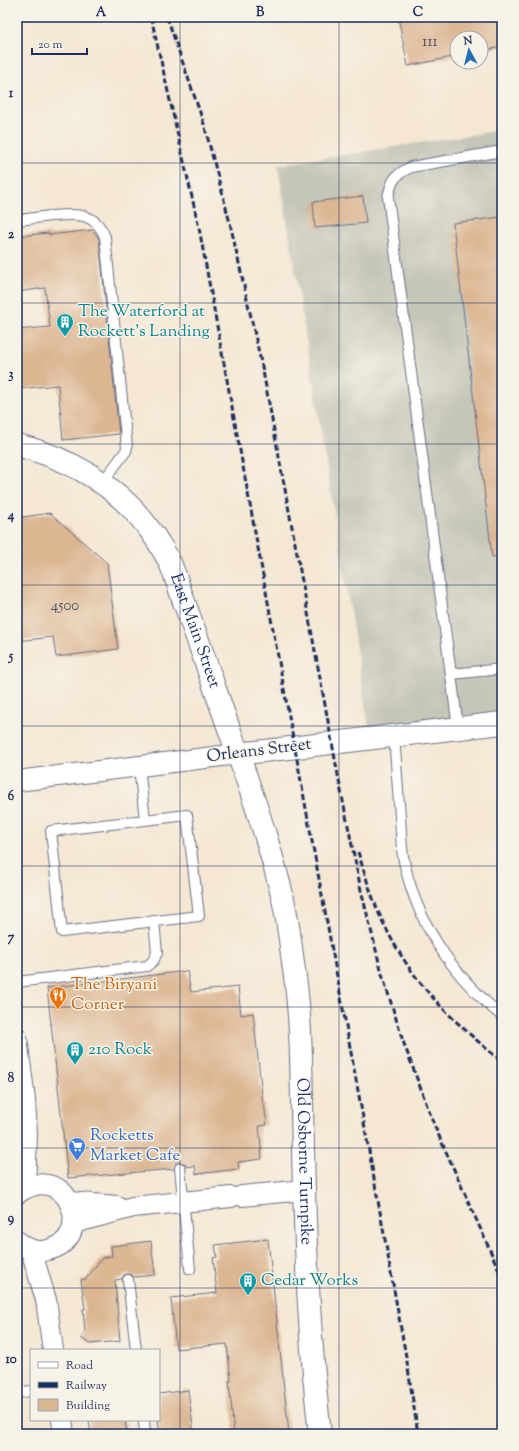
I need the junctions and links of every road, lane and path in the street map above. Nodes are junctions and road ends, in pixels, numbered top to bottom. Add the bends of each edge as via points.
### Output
1 (502, 151) edge
2 (17, 220) edge
3 (17, 445) edge
4 (102, 482) junction
5 (502, 669) edge
6 (451, 674) junction
7 (502, 723) edge
8 (458, 728) junction
9 (394, 735) junction
10 (238, 754) junction
11 (139, 766) junction
12 (17, 781) edge
13 (145, 820) junction
14 (281, 889) joint
15 (154, 921) junction
16 (17, 982) edge
17 (502, 1016) edge
18 (17, 1038) edge
19 (21, 1101) edge
20 (27, 1134) junction
21 (180, 1168) dead end
22 (46, 1185) junction
23 (304, 1190) junction
24 (21, 1191) edge
25 (183, 1201) junction
26 (70, 1202) junction
27 (133, 1207) junction
28 (74, 1223) junction
29 (24, 1245) edge
30 (53, 1249) junction
31 (190, 1268) dead end
32 (128, 1280) dead end
33 (46, 1300) junction
34 (53, 1349) edge
35 (136, 1349) edge
36 (30, 1391) edge
37 (17, 1393) edge
38 (62, 1421) edge
39 (144, 1421) edge
40 (64, 1434) edge
41 (145, 1434) edge
42 (320, 1434) edge

1 - 6 lane via 411,167 399,173 391,184 388,197
2 - 4 lane via 80,215 99,225 105,237 127,447
3 - 4 main road, East Main Street via 42,451 72,464
4 - 10 main road, East Main Street via 118,493 137,512 169,561
5 - 6 lane
6 - 8 lane
7 - 8 main road, Orleans Street
8 - 9 main road, Orleans Street
9 - 10 main road, Orleans Street
9 - 17 lane via 403,856 417,904 444,956 485,1002
10 - 11 street, Orleans Street
10 - 14 main road, East Main Street via 251,788
11 - 12 street, Orleans Street
11 - 13 lane
13 - 15 lane via 186,815 199,916
13 - 15 lane via 51,830 62,932
14 - 23 main road, Old Osborne Turnpike via 294,966 300,1029
15 - 16 lane via 157,954 147,966
18 - 19 street
19 - 20 street
20 - 22 street
20 - 24 street
21 - 25 lane
22 - 24 street via 35,1185
22 - 26 street via 64,1194
23 - 25 street
23 - 42 main road, Old Osborne Turnpike via 307,1276
25 - 27 street
25 - 31 lane
26 - 27 street
26 - 28 street
27 - 28 street
28 - 30 street via 70,1234
29 - 30 street via 42,1251
29 - 33 street
30 - 33 street
32 - 35 lane
33 - 34 street
36 - 37 lane
38 - 40 street
39 - 41 lane

